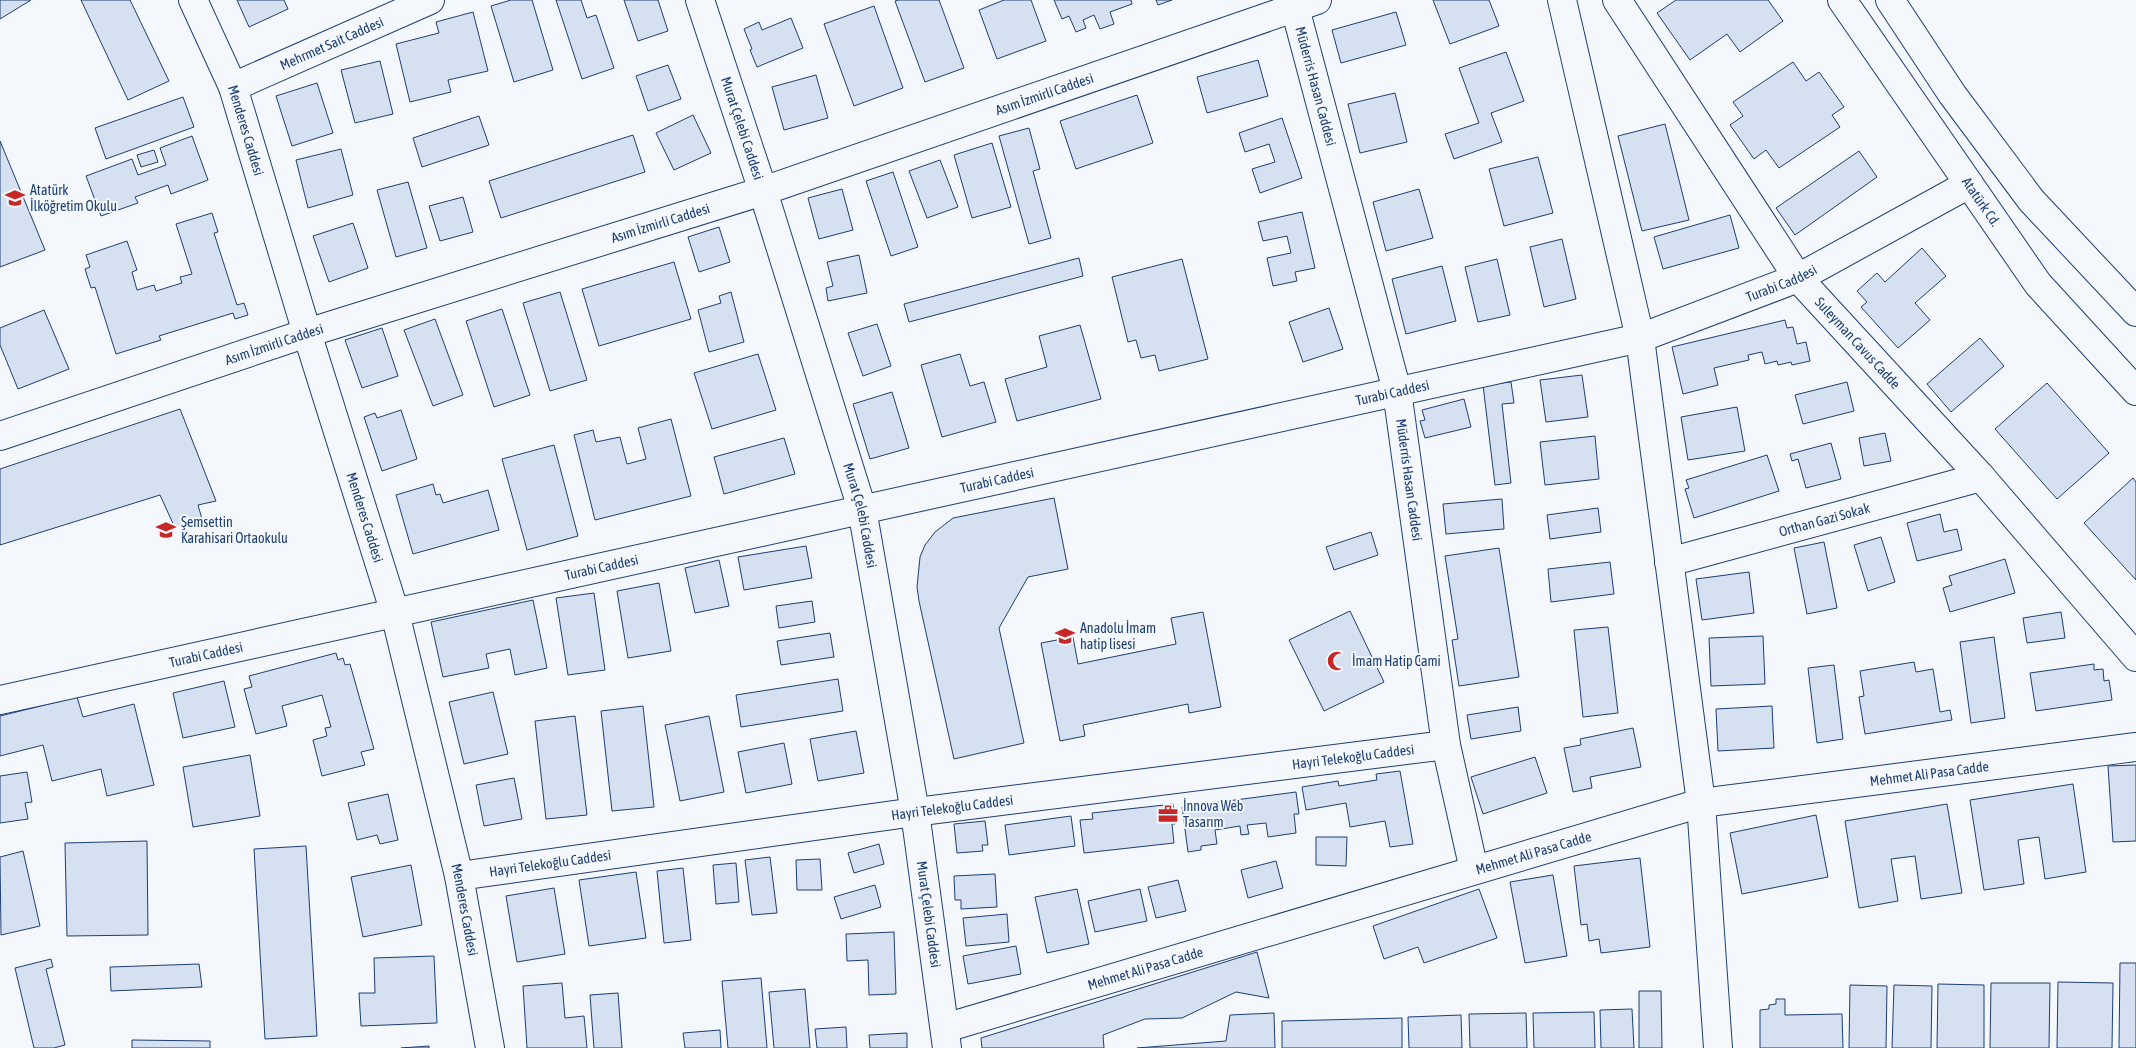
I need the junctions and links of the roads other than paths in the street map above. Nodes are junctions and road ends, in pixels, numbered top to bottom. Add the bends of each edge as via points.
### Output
1 (194, 0) edge
2 (430, 0) edge
3 (700, 0) edge
4 (1562, 0) edge
5 (1618, 0) edge
6 (1842, 0) edge
7 (1890, 0) edge
8 (1306, 4) edge
9 (233, 87) junction
10 (1969, 184) junction
11 (763, 191) junction
12 (1798, 278) junction
13 (2136, 312) edge
14 (307, 333) junction
15 (1640, 338) junction
16 (1397, 391) junction
17 (2136, 391) edge
18 (0, 436) edge
19 (1981, 477) junction
20 (862, 509) junction
21 (1669, 562) junction
22 (396, 614) junction
23 (2136, 657) edge
24 (0, 700) edge
25 (1446, 745) junction
26 (2136, 747) edge
27 (1701, 803) junction
28 (915, 812) junction
29 (1474, 870) junction
30 (459, 876) junction
31 (946, 1038) edge
32 (490, 1048) edge
33 (1718, 1048) edge

1 - 9 street, Menderes Caddesi
2 - 9 street, Mehrmet Sait Caddesi
3 - 11 street, Murat Çelebi Caddesi
4 - 15 street
5 - 12 street, Suleyman Cavus Cadde
6 - 10 street, Atatürk Cd.
7 - 13 street via 1952,94 2031,200
8 - 11 street, Asım İzmirli Caddesi
8 - 16 street, Müderris Hasan Caddesi
9 - 14 street, Menderes Caddesi
10 - 12 street, Turabi Caddesi
10 - 17 street, Atatürk Cd. via 2038,284
11 - 14 street, Asım İzmirli Caddesi
11 - 20 street, Murat Çelebi Caddesi
12 - 15 street, Turabi Caddesi
12 - 19 street, Suleyman Cavus Cadde
14 - 18 street, Asım İzmirli Caddesi
14 - 22 street, Menderes Caddesi
15 - 16 street, Turabi Caddesi
15 - 21 street
16 - 20 street, Turabi Caddesi
16 - 25 street, Müderris Hasan Caddesi
19 - 21 street, Orthan Gazi Sokak
19 - 23 street, Suleyman Cavus Cadde
20 - 22 street, Turabi Caddesi
20 - 28 street, Murat Çelebi Caddesi
21 - 27 street
22 - 24 street, Turabi Caddesi
22 - 30 street, Menderes Caddesi
25 - 28 street, Hayri Telekoğlu Caddesi
25 - 29 street, Müderris Hasan Caddesi
26 - 27 street, Mehmet Ali Pasa Cadde
27 - 29 street, Mehmet Ali Pasa Cadde
27 - 33 street
28 - 30 street, Hayri Telekoğlu Caddesi
28 - 31 street, Murat Çelebi Caddesi
29 - 31 street, Mehmet Ali Pasa Cadde
30 - 32 street, Menderes Caddesi

